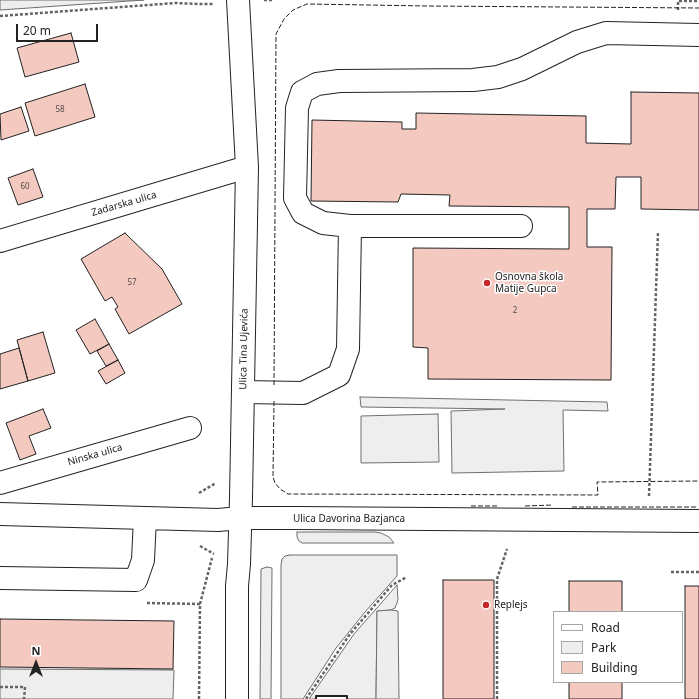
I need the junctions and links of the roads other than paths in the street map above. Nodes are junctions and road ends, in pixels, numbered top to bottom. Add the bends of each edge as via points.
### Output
1 (238, 0) edge
2 (699, 35) edge
3 (247, 167) junction
4 (350, 226) junction
5 (521, 226) dead end
6 (0, 241) edge
7 (243, 392) junction
8 (190, 428) dead end
9 (0, 483) edge
10 (0, 514) edge
11 (145, 518) junction
12 (240, 518) junction
13 (699, 521) edge
14 (0, 578) edge
15 (237, 699) edge

1 - 3 street, Ulica Tina Ujevića
2 - 4 street via 606,33 576,42 522,70 498,77 473,80 338,81 317,84 302,92 296,108 295,198 303,213 323,223
3 - 6 street, Zadarska ulica
3 - 7 street, Ulica Tina Ujevića
4 - 5 street
4 - 7 street via 348,349 338,375 303,393
7 - 12 street, Ulica Tina Ujevića
8 - 9 street, Ninska ulica
10 - 11 street, Ulica Davorina Bazjanca
11 - 12 street, Ulica Davorina Bazjanca
11 - 14 street via 143,560 136,580
12 - 13 street, Ulica Davorina Bazjanca
12 - 15 street, Ulica Tina Ujevića

